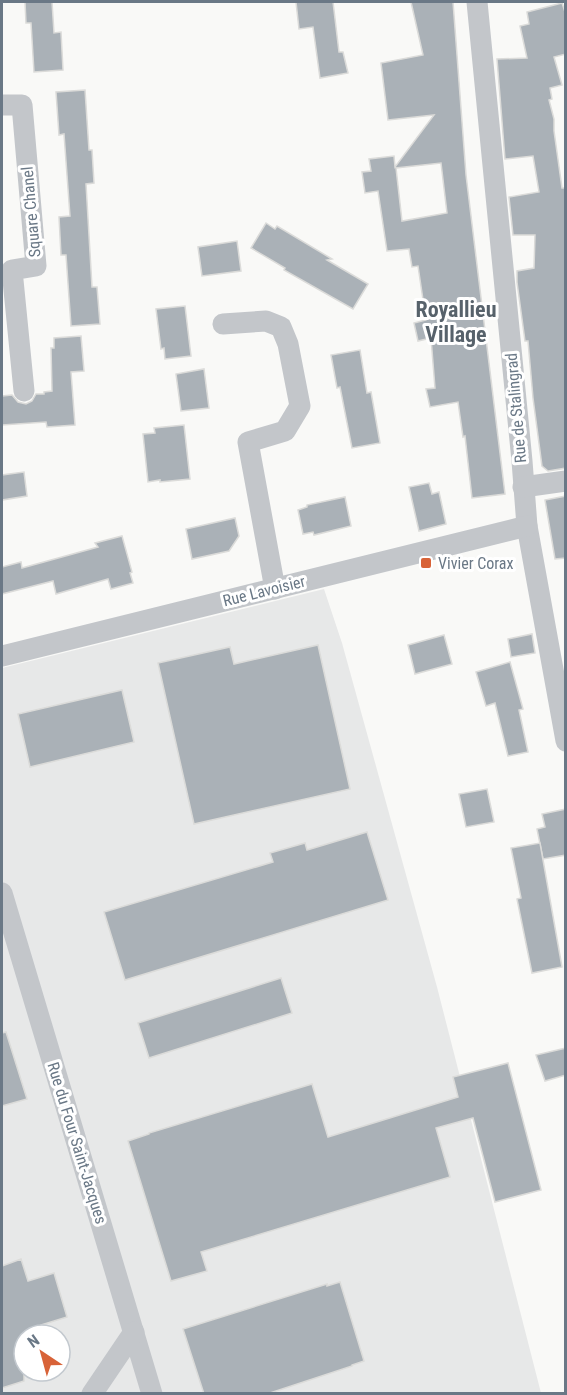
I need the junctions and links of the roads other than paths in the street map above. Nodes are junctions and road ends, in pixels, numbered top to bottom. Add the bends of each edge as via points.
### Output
1 (477, 2) edge
2 (2, 105) edge
3 (223, 324) dead end
4 (24, 391) dead end
5 (566, 481) edge
6 (523, 488) junction
7 (527, 526) junction
8 (275, 589) junction
9 (2, 656) edge
10 (566, 741) edge
11 (2, 893) edge
12 (134, 1332) junction
13 (92, 1394) edge
14 (152, 1394) edge

1 - 6 street, Rue de Stalingrad
2 - 4 street, Square Chanel via 22,105 36,266 12,270
3 - 8 street via 266,321 281,327 288,344 300,406 285,432 248,442
5 - 6 street
6 - 7 street, Rue de Stalingrad
7 - 8 street, Rue Lavoisier
7 - 10 street, Rue de Stalingrad
8 - 9 street, Rue Lavoisier
11 - 12 street, Rue du Four Saint-Jacques
12 - 13 street
12 - 14 street, Rue du Four Saint-Jacques

